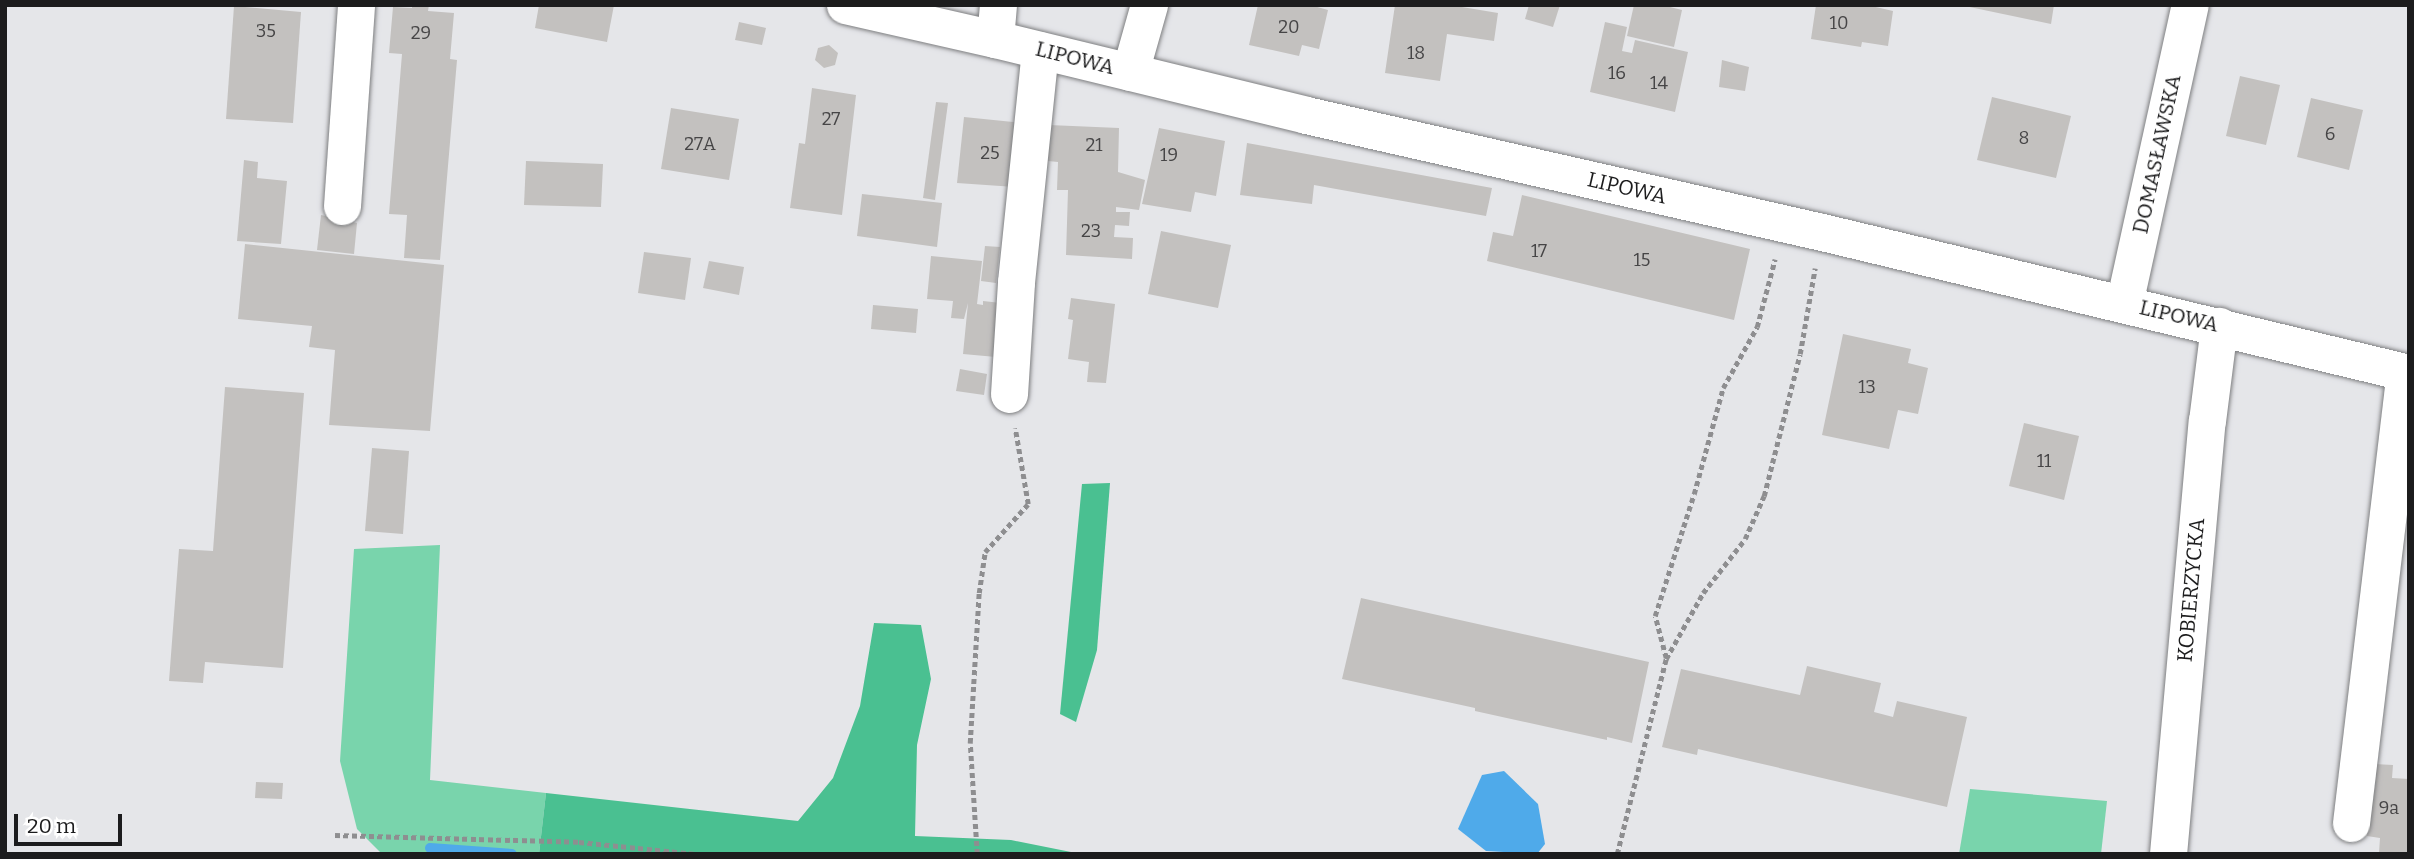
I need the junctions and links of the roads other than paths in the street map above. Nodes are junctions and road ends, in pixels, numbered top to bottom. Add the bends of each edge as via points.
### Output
1 (356, 5) edge
2 (845, 5) edge
3 (1149, 5) edge
4 (2190, 5) edge
5 (997, 22) edge
6 (1040, 50) junction
7 (1130, 72) junction
8 (342, 206) dead end
9 (2124, 304) junction
10 (2219, 326) junction
11 (2407, 372) edge
12 (1009, 394) road end
13 (2351, 823) dead end
14 (2168, 854) edge

1 - 8 street
2 - 5 street, LIPOWA
3 - 7 street
4 - 9 street, DOMASŁAWSKA
5 - 6 street, LIPOWA
6 - 7 street, LIPOWA
6 - 12 street
7 - 9 street, LIPOWA
9 - 10 street, LIPOWA
10 - 11 street, LIPOWA
10 - 14 street, KOBIERZYCKA
11 - 13 street

